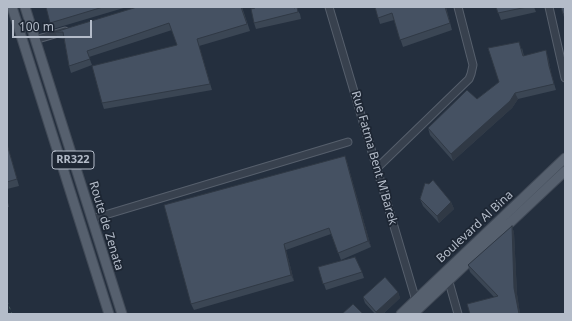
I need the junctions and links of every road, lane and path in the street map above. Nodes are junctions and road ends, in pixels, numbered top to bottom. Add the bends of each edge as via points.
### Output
1 (12, 7) edge
2 (20, 7) edge
3 (25, 7) edge
4 (28, 7) edge
5 (329, 7) edge
6 (458, 7) edge
7 (549, 7) edge
8 (76, 27) edge
9 (38, 39) junction
10 (565, 78) edge
11 (348, 142) dead end
12 (565, 159) edge
13 (377, 168) junction
14 (565, 171) edge
15 (95, 218) junction
16 (444, 273) junction
17 (449, 282) junction
18 (7, 301) edge
19 (416, 308) edge
20 (12, 314) edge
21 (109, 314) edge
22 (117, 314) edge
23 (123, 314) edge
24 (401, 314) edge
25 (458, 314) edge

1 - 21 main road, Route de Zenata / RR322
2 - 22 main road, Route de Zenata / RR322
3 - 23 main road, Route de Zenata / RR322
4 - 9 main road, Route de Zenata / RR322
5 - 13 lane, Rue Fatma Bent M'Barek
6 - 13 lane via 472,74
7 - 10 lane
8 - 9 lane
9 - 15 main road, Route de Zenata / RR322
11 - 15 lane
12 - 16 main road, Boulevard Al Bina
13 - 19 lane, Rue Fatma Bent M'Barek
14 - 17 main road, Boulevard Al Bina
15 - 23 main road, Route de Zenata / RR322
16 - 17 lane
16 - 19 main road, Boulevard Al Bina
17 - 19 main road, Boulevard Al Bina
17 - 25 lane
18 - 20 path
19 - 24 main road, Boulevard Al Bina

